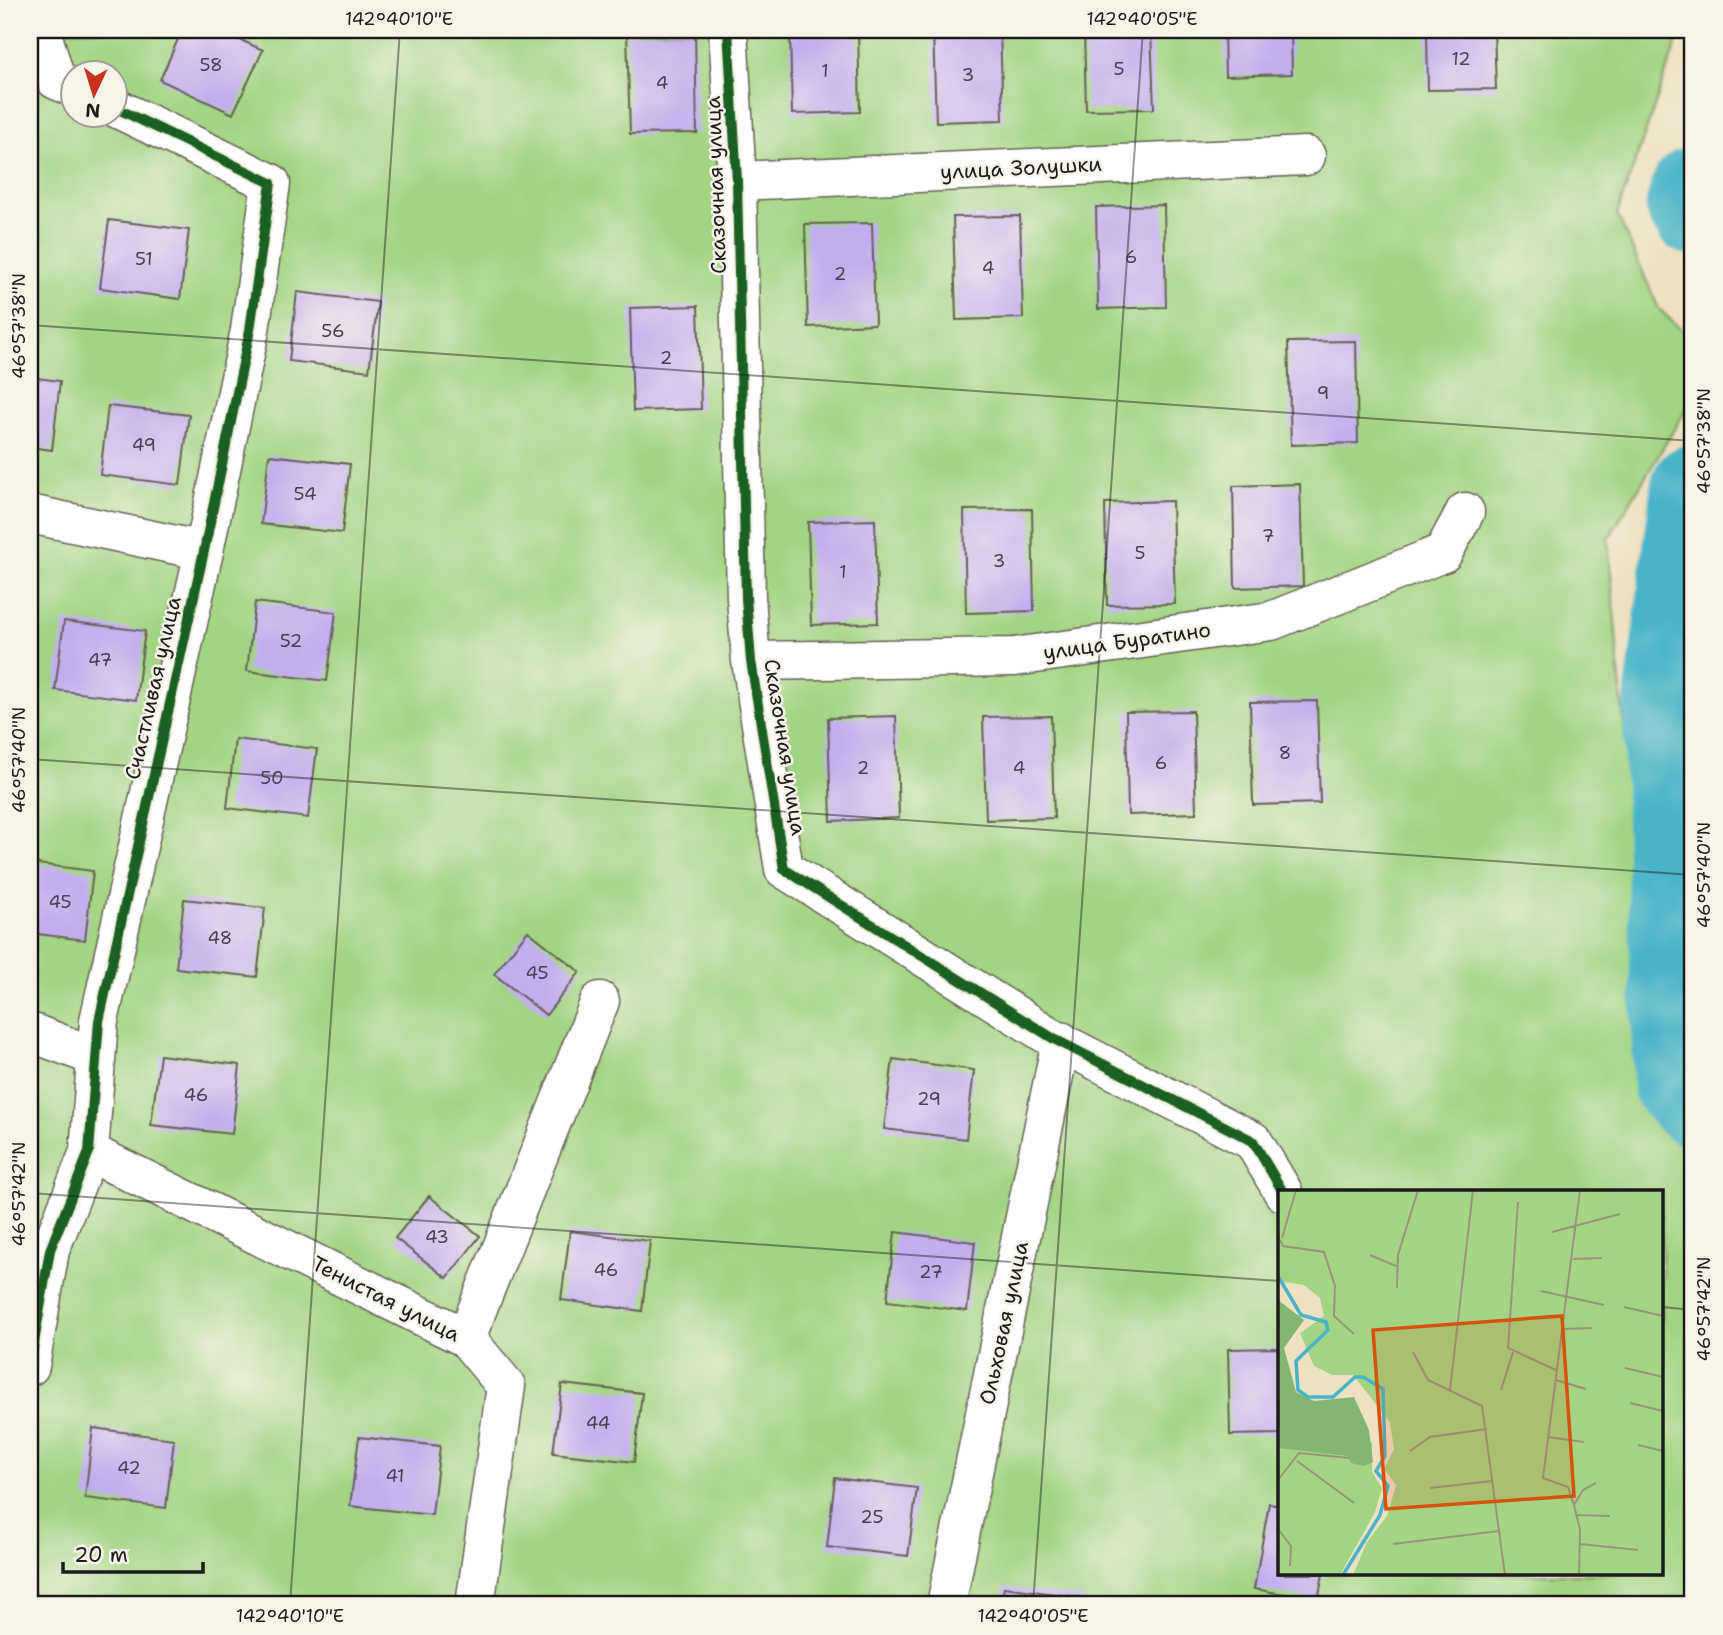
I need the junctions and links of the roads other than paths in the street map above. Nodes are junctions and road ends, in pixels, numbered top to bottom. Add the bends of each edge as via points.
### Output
1 (41, 30) edge
2 (728, 30) edge
3 (60, 81) edge
4 (130, 115) edge
5 (1306, 156) dead end
6 (737, 181) junction
7 (1465, 512) dead end
8 (30, 514) edge
9 (204, 551) junction
10 (751, 661) junction
11 (600, 1001) dead end
12 (30, 1032) edge
13 (1061, 1041) junction
14 (96, 1057) junction
15 (89, 1152) junction
16 (1282, 1190) edge
17 (466, 1338) junction
18 (30, 1366) edge
19 (475, 1605) edge
20 (946, 1605) edge

1 - 3 street
2 - 6 street, Сказочная улица
4 - 9 street, Счастливая улица via 271,183 250,330
5 - 6 street, улица Золушки
6 - 10 street, Сказочная улица
7 - 10 street, улица Буратино via 1443,553 1271,621 1014,657
8 - 9 street
9 - 14 street, Счастливая улица via 99,1021
10 - 13 street, Сказочная улица via 784,869
11 - 17 street
12 - 14 street
13 - 16 street, Сказочная улица via 1253,1141
13 - 20 street, Ольховая улица
14 - 15 street, Счастливая улица
15 - 17 street, Тенистая улица
15 - 18 street, Счастливая улица via 50,1250
17 - 19 street, Тенистая улица via 506,1386

